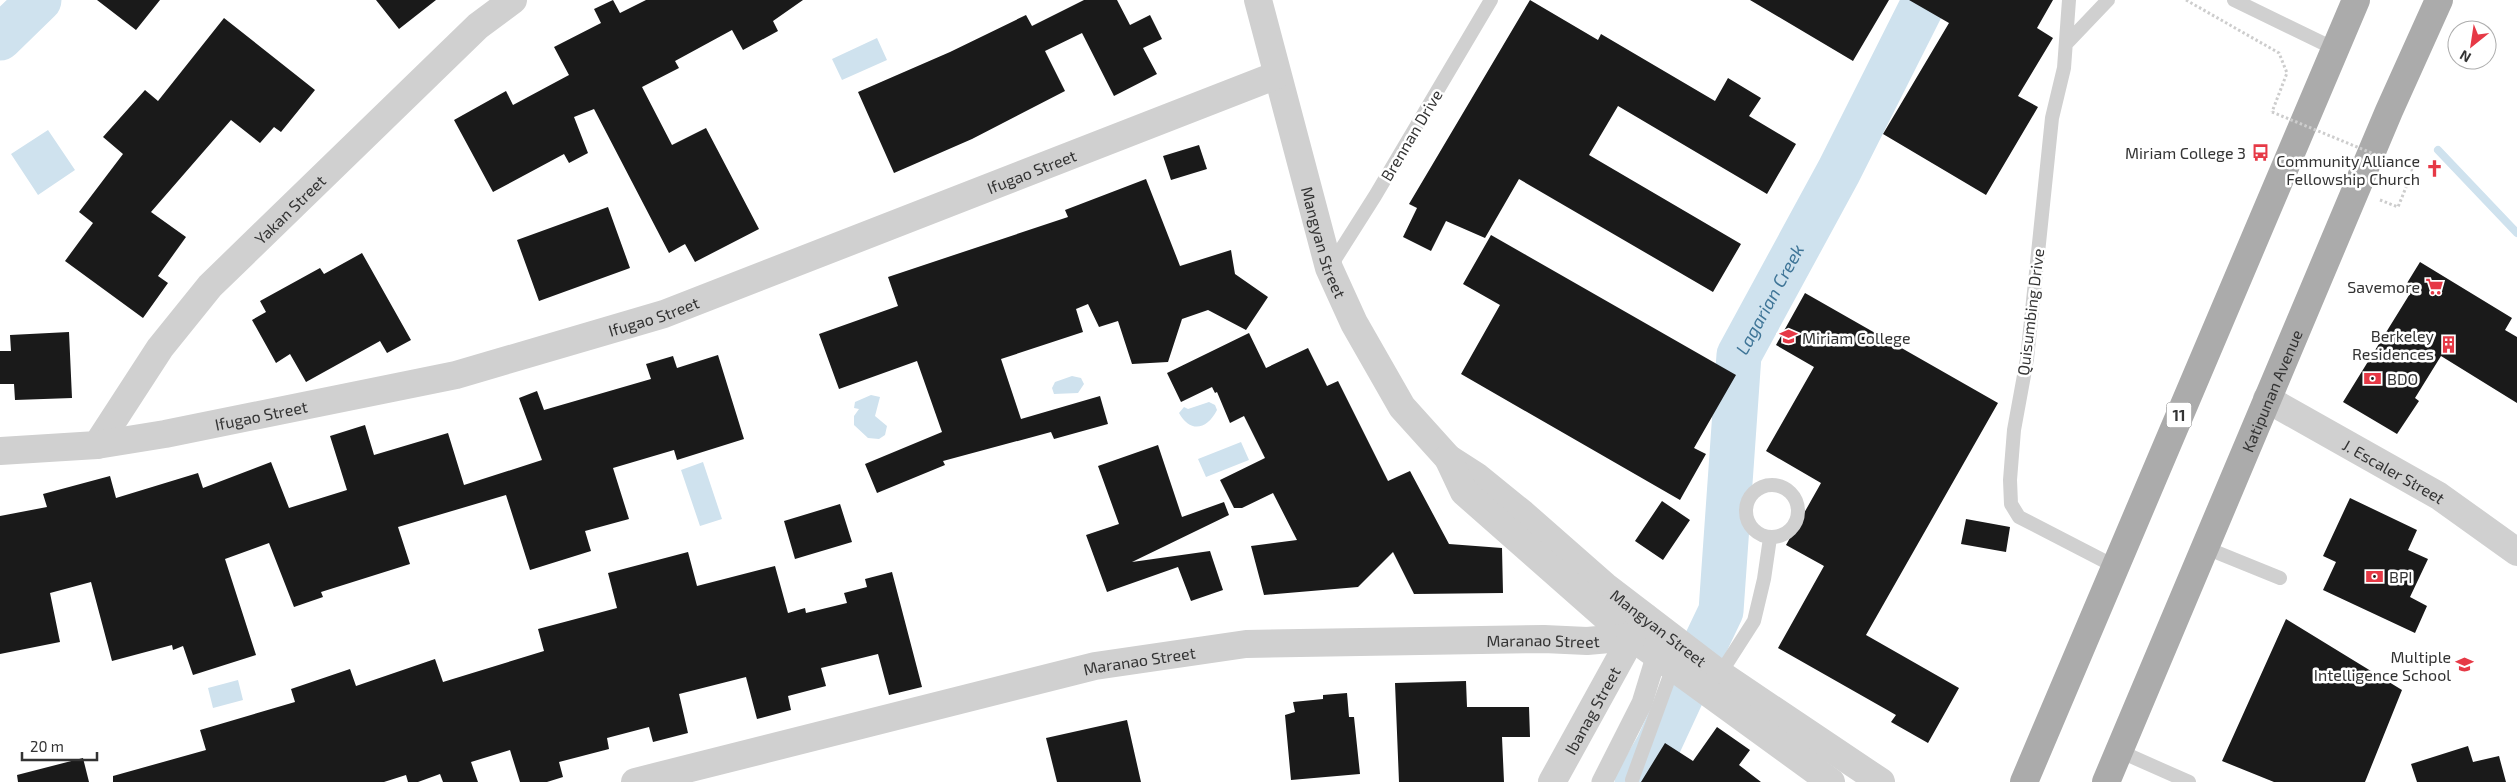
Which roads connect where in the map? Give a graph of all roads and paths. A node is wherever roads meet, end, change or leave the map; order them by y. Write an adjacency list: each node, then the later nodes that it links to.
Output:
1 (513, 0): 16 (street, Yakan Street)
2 (1258, 0): 12 (street, Mangyan Street)
3 (1491, 0): 14 (lane, Brennan Drive)
4 (2069, 0): 10 (lane, Quisumbing Drive)
5 (2108, 0): 10 (lane)
6 (2186, 0): 13 (path, bridge)
7 (2234, 0): 11 (lane)
8 (2356, 0): 11 (main road, 11)
9 (2439, 0): 15 (main road, Katipunan Avenue)
10 (2066, 44): 21 (lane, Quisumbing Drive)
11 (2335, 49): 21 (main road, 11)
12 (1277, 74): 14 (street, Mangyan Street); 16 (street, Ifugao Street)
13 (2398, 207)
14 (1329, 268): 23 (street, Mangyan Street)
15 (2267, 399): 19 (main road, Katipunan Avenue); 20 (street, J. Escaler Street)
16 (97, 445): 17 (street, Ifugao Street)
17 (0, 451)
18 (1770, 538): 25 (lane)
19 (2206, 548): 22 (lane); 26 (main road, Katipunan Avenue)
20 (2517, 552)
21 (2114, 566): 33 (main road, 11)
22 (2280, 578)
23 (1638, 627): 24 (street, Mangyan Street); 25 (street, Mangyan Street); 28 (street, Maranao Street); 29 (street, Ibanag Street)
24 (1665, 661): 27 (lane); 30 (street); 31 (street, Mangyan Street)
25 (1720, 674): 32 (street, Mangyan Street)
26 (2119, 751): 34 (main road, Katipunan Avenue); 35 (lane)
27 (1632, 780)
28 (635, 782)
29 (1552, 782)
30 (1602, 782)
31 (1831, 782)
32 (1881, 782)
33 (2024, 782)
34 (2106, 782)
35 (2189, 782)

